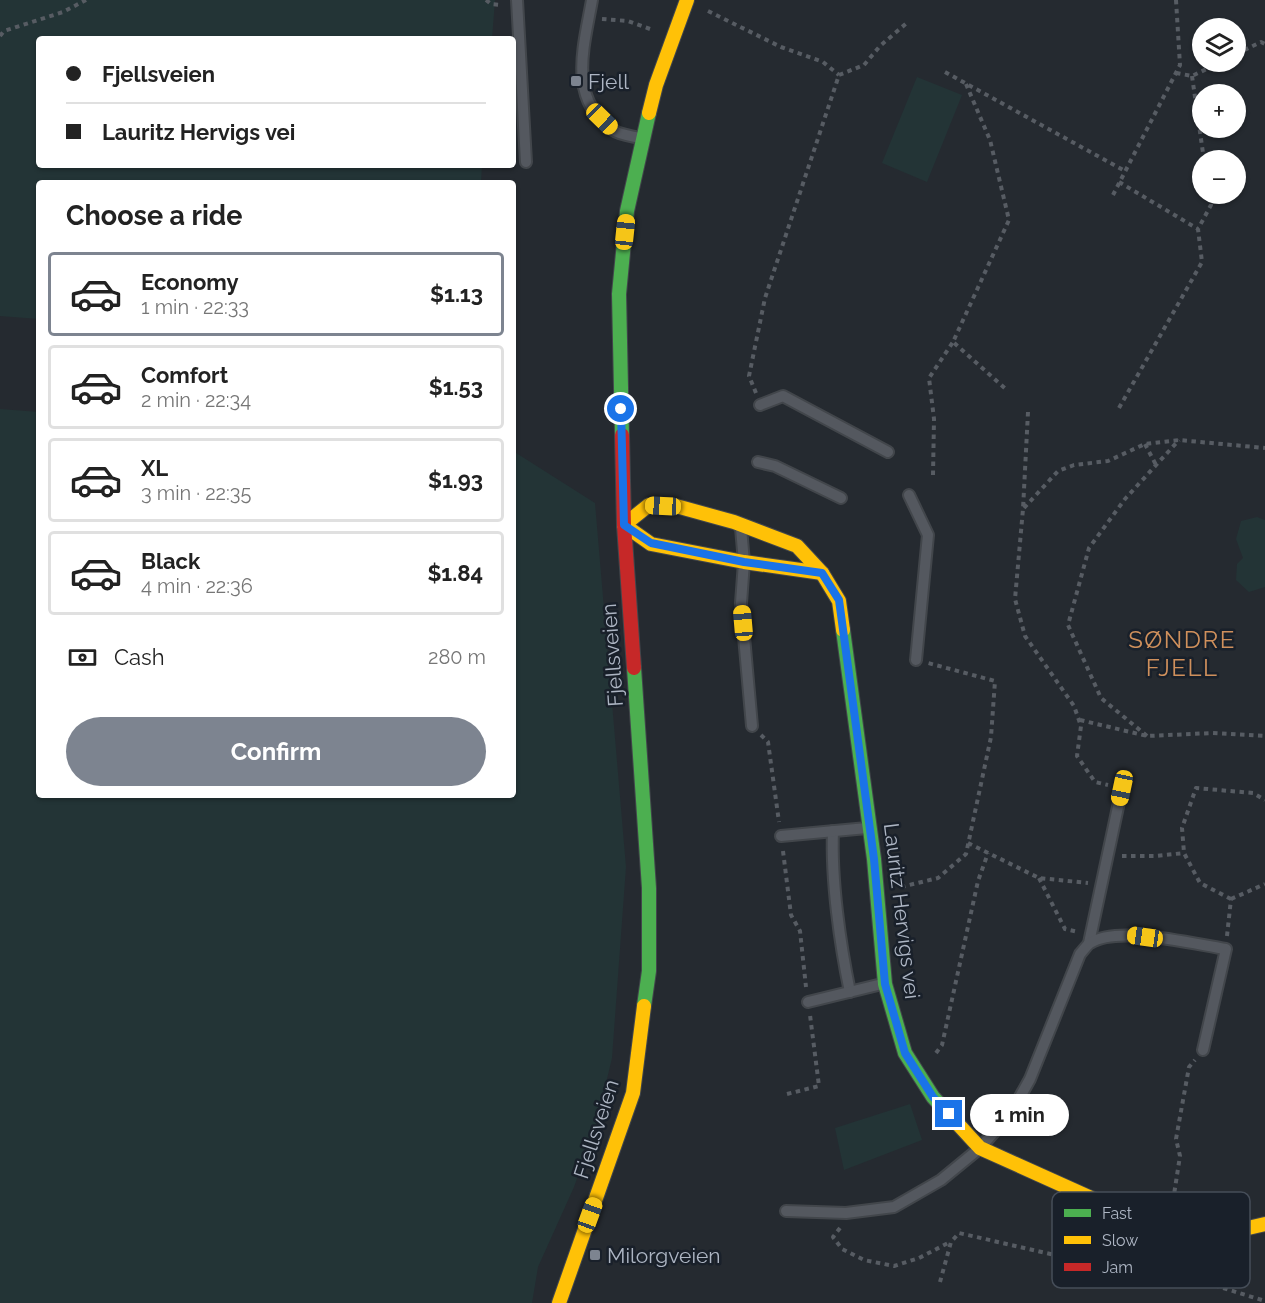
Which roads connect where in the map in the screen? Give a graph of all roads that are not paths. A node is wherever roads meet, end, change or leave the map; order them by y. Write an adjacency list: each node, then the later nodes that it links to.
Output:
1 (517, 0): 5 (lane)
2 (592, 0): 4 (lane)
3 (687, 0): 4 (street, Fjellsveien)
4 (642, 139): 11 (street, Fjellsveien)
5 (526, 162)
6 (760, 405): 7 (lane)
7 (888, 452)
8 (758, 462): 10 (lane)
9 (909, 495): 15 (lane)
10 (841, 498)
11 (624, 525): 12 (street, Lauritz Hervigs vei); 13 (street); 31 (street, Fjellsveien)
12 (740, 525): 13 (lane); 14 (street, Lauritz Hervigs vei)
13 (744, 562): 14 (street); 16 (lane)
14 (822, 573): 18 (street, Lauritz Hervigs vei)
15 (916, 660)
16 (752, 726)
17 (1122, 788): 21 (lane)
18 (870, 827): 19 (lane); 22 (street, Lauritz Hervigs vei)
19 (833, 831): 20 (lane); 23 (lane)
20 (781, 836)
21 (1090, 939): 25 (lane); 26 (lane)
22 (885, 984): 23 (lane); 26 (street, Lauritz Hervigs vei)
23 (850, 992): 24 (lane)
24 (808, 1002)
25 (1203, 1050)
26 (980, 1148): 27 (street, Lauritz Hervigs vei); 28 (lane)
27 (1078, 1192)
28 (786, 1211)
29 (1265, 1224): 30 (street, Lauritz Hervigs vei)
30 (1250, 1227)
31 (559, 1303)

